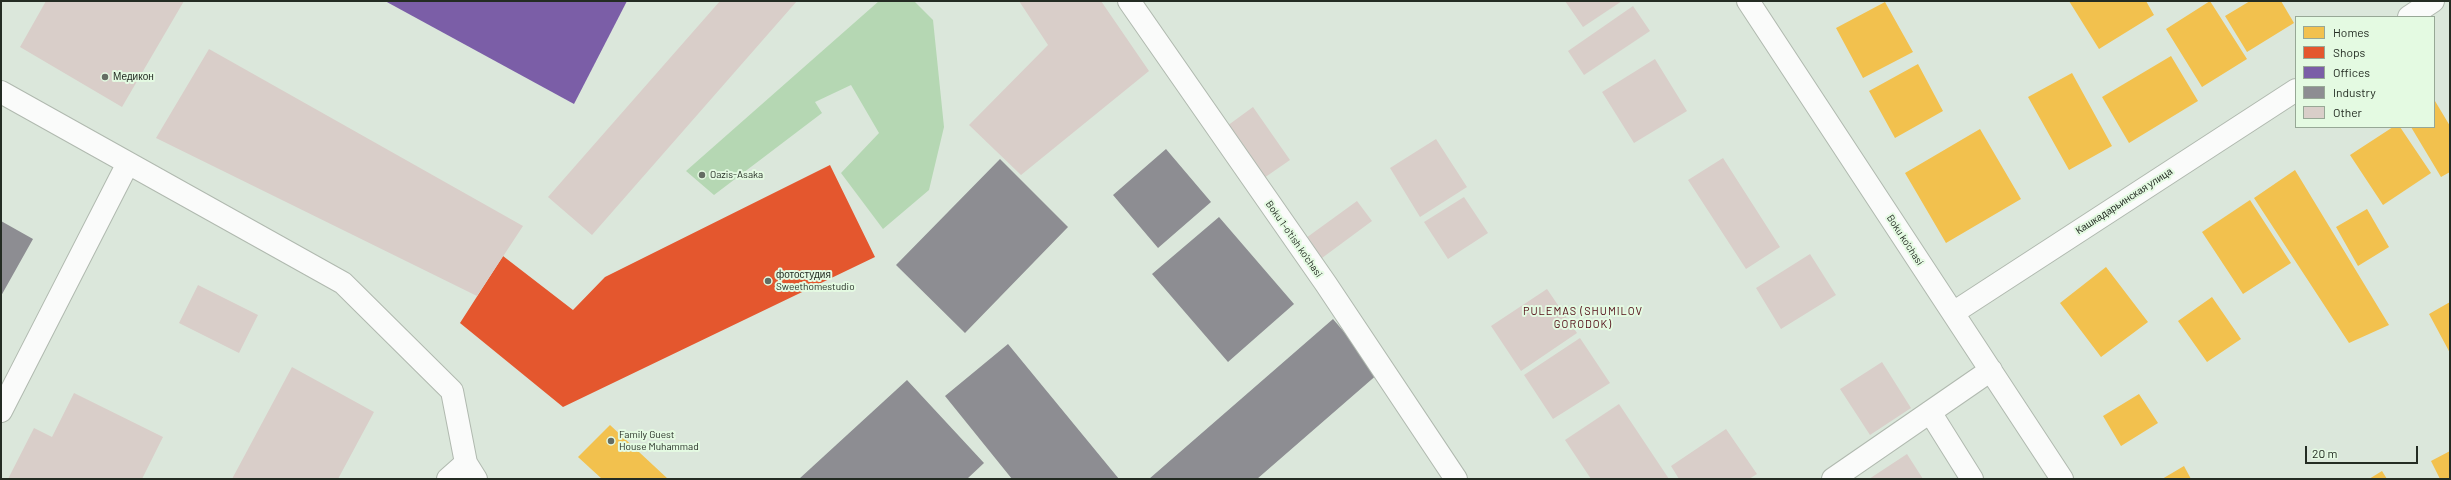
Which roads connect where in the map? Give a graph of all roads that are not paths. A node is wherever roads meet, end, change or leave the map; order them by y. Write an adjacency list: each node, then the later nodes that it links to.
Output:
1 (1129, 1): 14 (street, Boku 1-o'tish ko'chasi)
2 (1748, 1): 8 (street, Boku ko'chasi)
3 (2433, 1): 4 (street)
4 (2410, 16)
5 (2295, 91): 8 (street, Кашкадарьинская улица)
6 (1, 92): 7 (street)
7 (128, 163): 10 (street); 12 (street)
8 (1953, 313): 9 (street, Boku ko'chasi)
9 (1991, 370): 11 (street); 17 (street, Boku ko'chasi)
10 (1, 411)
11 (1930, 412): 15 (street); 16 (street)
12 (471, 471): 13 (street)
13 (448, 479)
14 (1456, 479)
15 (1833, 479)
16 (1972, 479)
17 (2062, 479)

